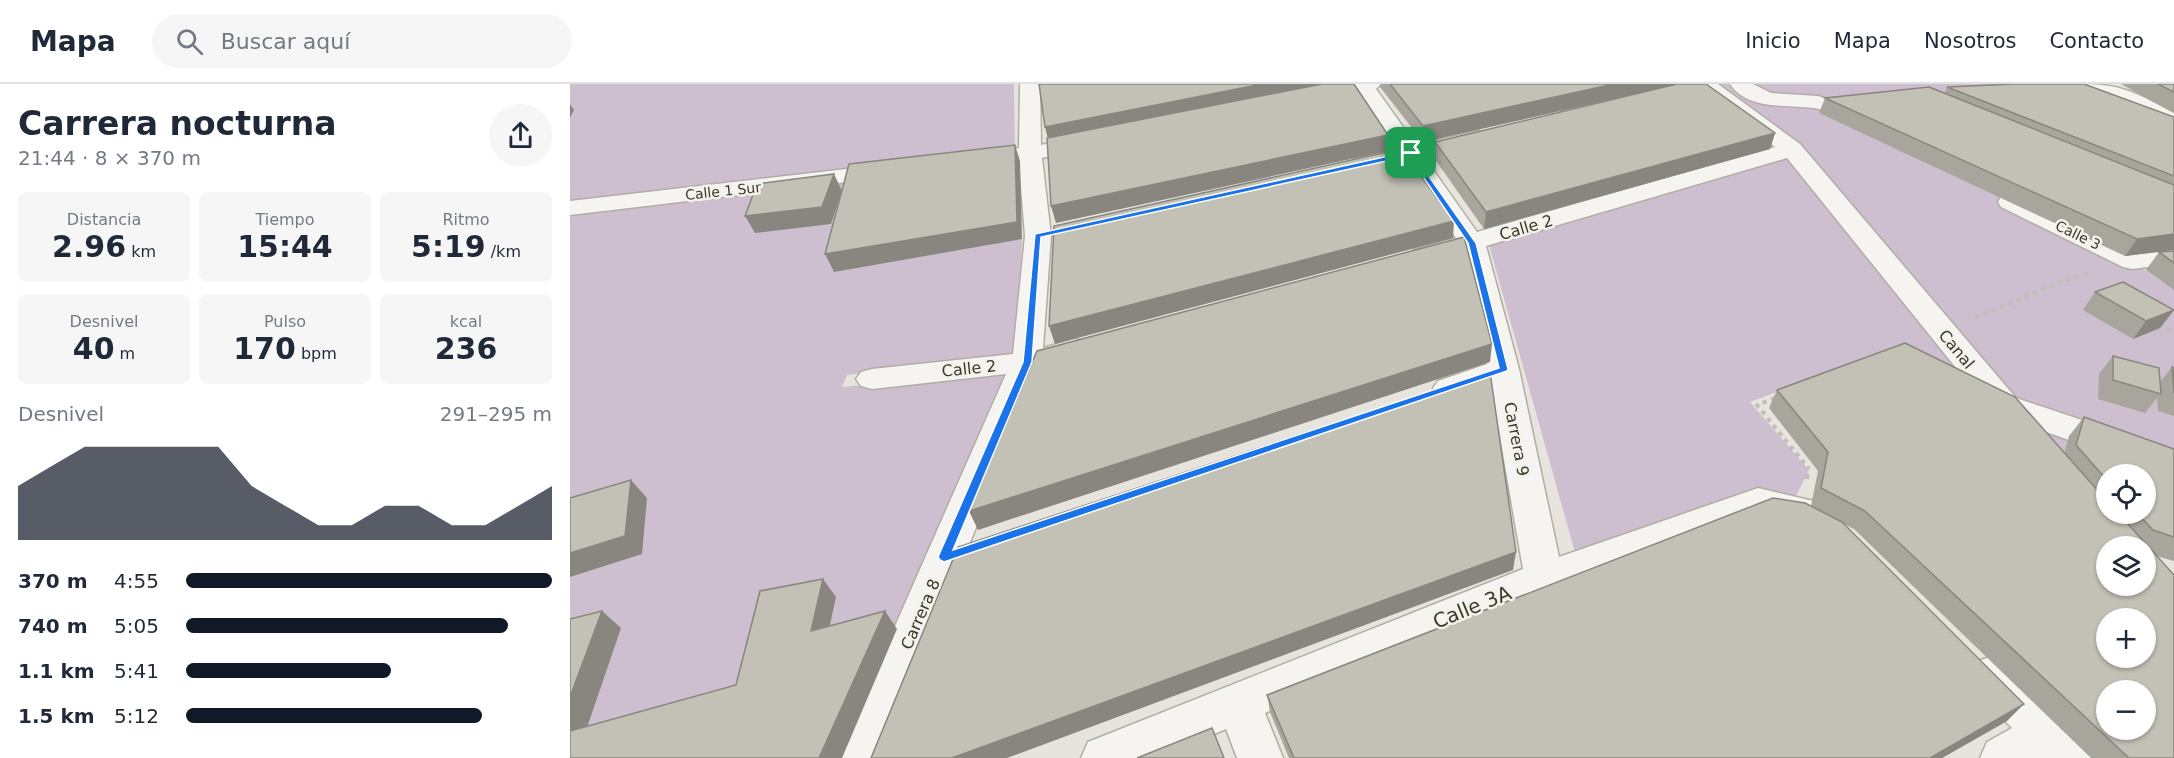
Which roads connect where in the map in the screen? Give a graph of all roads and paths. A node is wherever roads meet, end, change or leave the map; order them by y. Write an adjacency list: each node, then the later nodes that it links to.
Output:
1 (1366, 84): 6 (street); 15 (street, Carrera 9)
2 (1740, 84): 8 (street)
3 (1035, 85): 16 (street, Carrera 8)
4 (1700, 86): 14 (street, Canal)
5 (2086, 90): 9 (street); 12 (street)
6 (1294, 100)
7 (1890, 102): 8 (street)
8 (1837, 108): 10 (street)
9 (2174, 121)
10 (1859, 128)
11 (1502, 132): 15 (street)
12 (2174, 132)
13 (1110, 137): 16 (street)
14 (1792, 149): 22 (street, Calle 2); 27 (street, Canal)
15 (1411, 153): 19 (street); 22 (street, Carrera 9)
16 (1030, 154): 17 (street); 30 (street, Carrera 8)
17 (947, 164)
18 (911, 168): 21 (street, Calle 1 Sur)
19 (1341, 169)
20 (1985, 189): 25 (street, Calle 3)
21 (570, 208)
22 (1472, 243): 24 (street, Calle 2); 31 (street, Carrera 9)
23 (2174, 256): 25 (street)
24 (1403, 261)
25 (2132, 261): 27 (path)
26 (2156, 320): 28 (path)
27 (1943, 331): 35 (street, Canal)
28 (2174, 333)
29 (1095, 344): 30 (street, Calle 2)
30 (1027, 362): 32 (street, Calle 2); 41 (street, Carrera 8)
31 (1504, 369): 34 (street); 42 (street, Carrera 9)
32 (872, 379)
33 (1778, 398): 38 (path)
34 (1414, 399)
35 (2003, 405): 36 (street, Canal); 37 (street)
36 (2042, 449)
37 (2174, 464)
38 (1800, 509): 39 (street, Calle 3A); 42 (street, Calle 3A)
39 (1837, 527)
40 (989, 542): 41 (street)
41 (944, 557): 46 (street, Carrera 8)
42 (1544, 578): 44 (street, Calle 3A)
43 (1963, 649): 45 (street)
44 (1239, 703): 47 (street, Calle 3A); 48 (street)
45 (2060, 745): 49 (street)
46 (860, 758)
47 (1104, 758)
48 (1260, 758)
49 (2003, 758)

